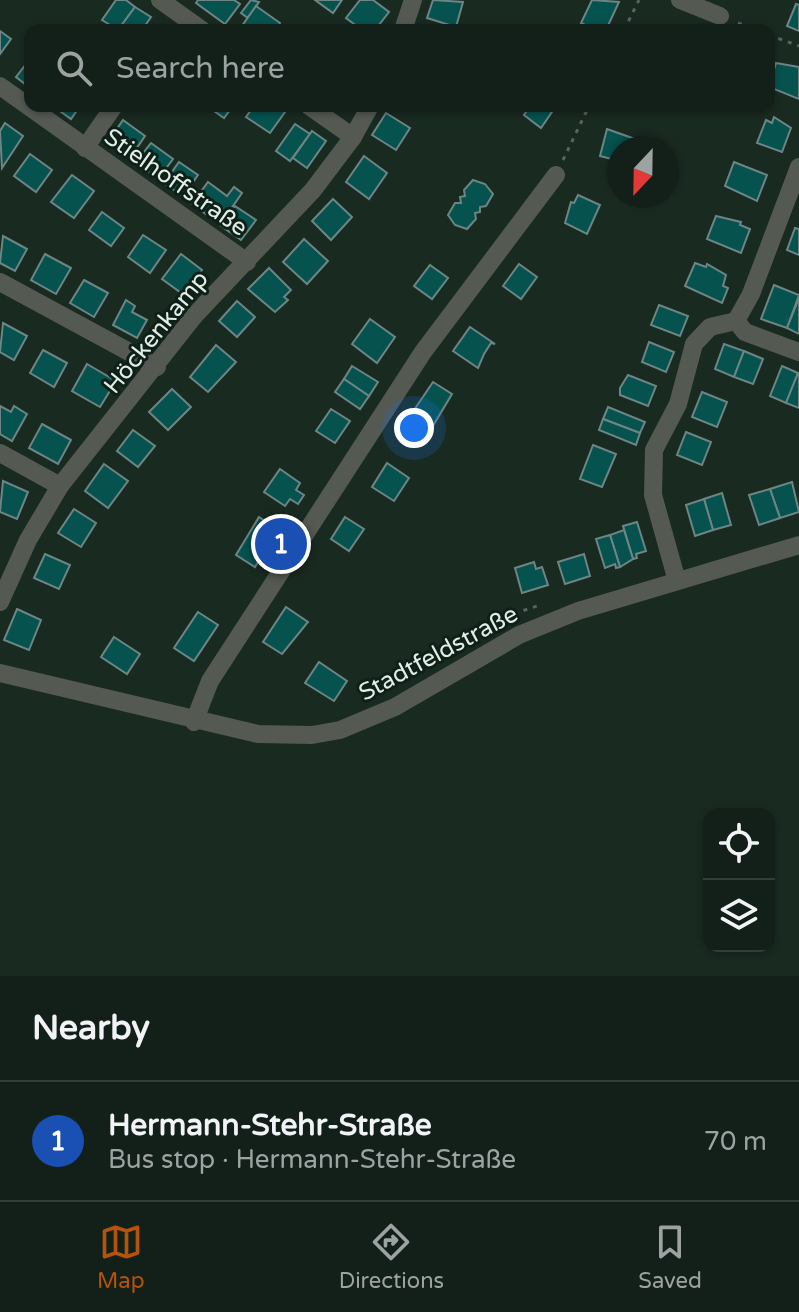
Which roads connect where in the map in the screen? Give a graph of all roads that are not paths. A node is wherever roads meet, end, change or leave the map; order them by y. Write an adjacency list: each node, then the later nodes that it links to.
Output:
1 (160, 0): 4 (street)
2 (413, 0): 8 (street)
3 (680, 0): 5 (street)
4 (179, 14): 6 (street); 7 (street)
5 (720, 16)
6 (172, 24)
7 (193, 24)
8 (405, 24)
9 (0, 86): 10 (street, Stielhoffstraße)
10 (24, 104)
11 (36, 112): 16 (street, Stielhoffstraße)
12 (110, 112): 16 (street)
13 (318, 112): 15 (street)
14 (367, 112): 15 (street, Höckenkamp)
15 (353, 137): 19 (street, Höckenkamp)
16 (85, 148): 19 (street, Stielhoffstraße)
17 (799, 167): 21 (street)
18 (556, 175): 30 (street)
19 (247, 262): 23 (street, Höckenkamp)
20 (0, 282): 23 (street)
21 (736, 321): 22 (street); 27 (street)
22 (799, 352)
23 (157, 367): 25 (street, Höckenkamp)
24 (0, 453): 25 (street)
25 (60, 486): 28 (street, Höckenkamp)
26 (799, 545): 27 (street, Stadtfeldstraße)
27 (677, 581): 30 (street, Stadtfeldstraße)
28 (0, 602)
29 (0, 673): 30 (street, Stadtfeldstraße)
30 (194, 722)

